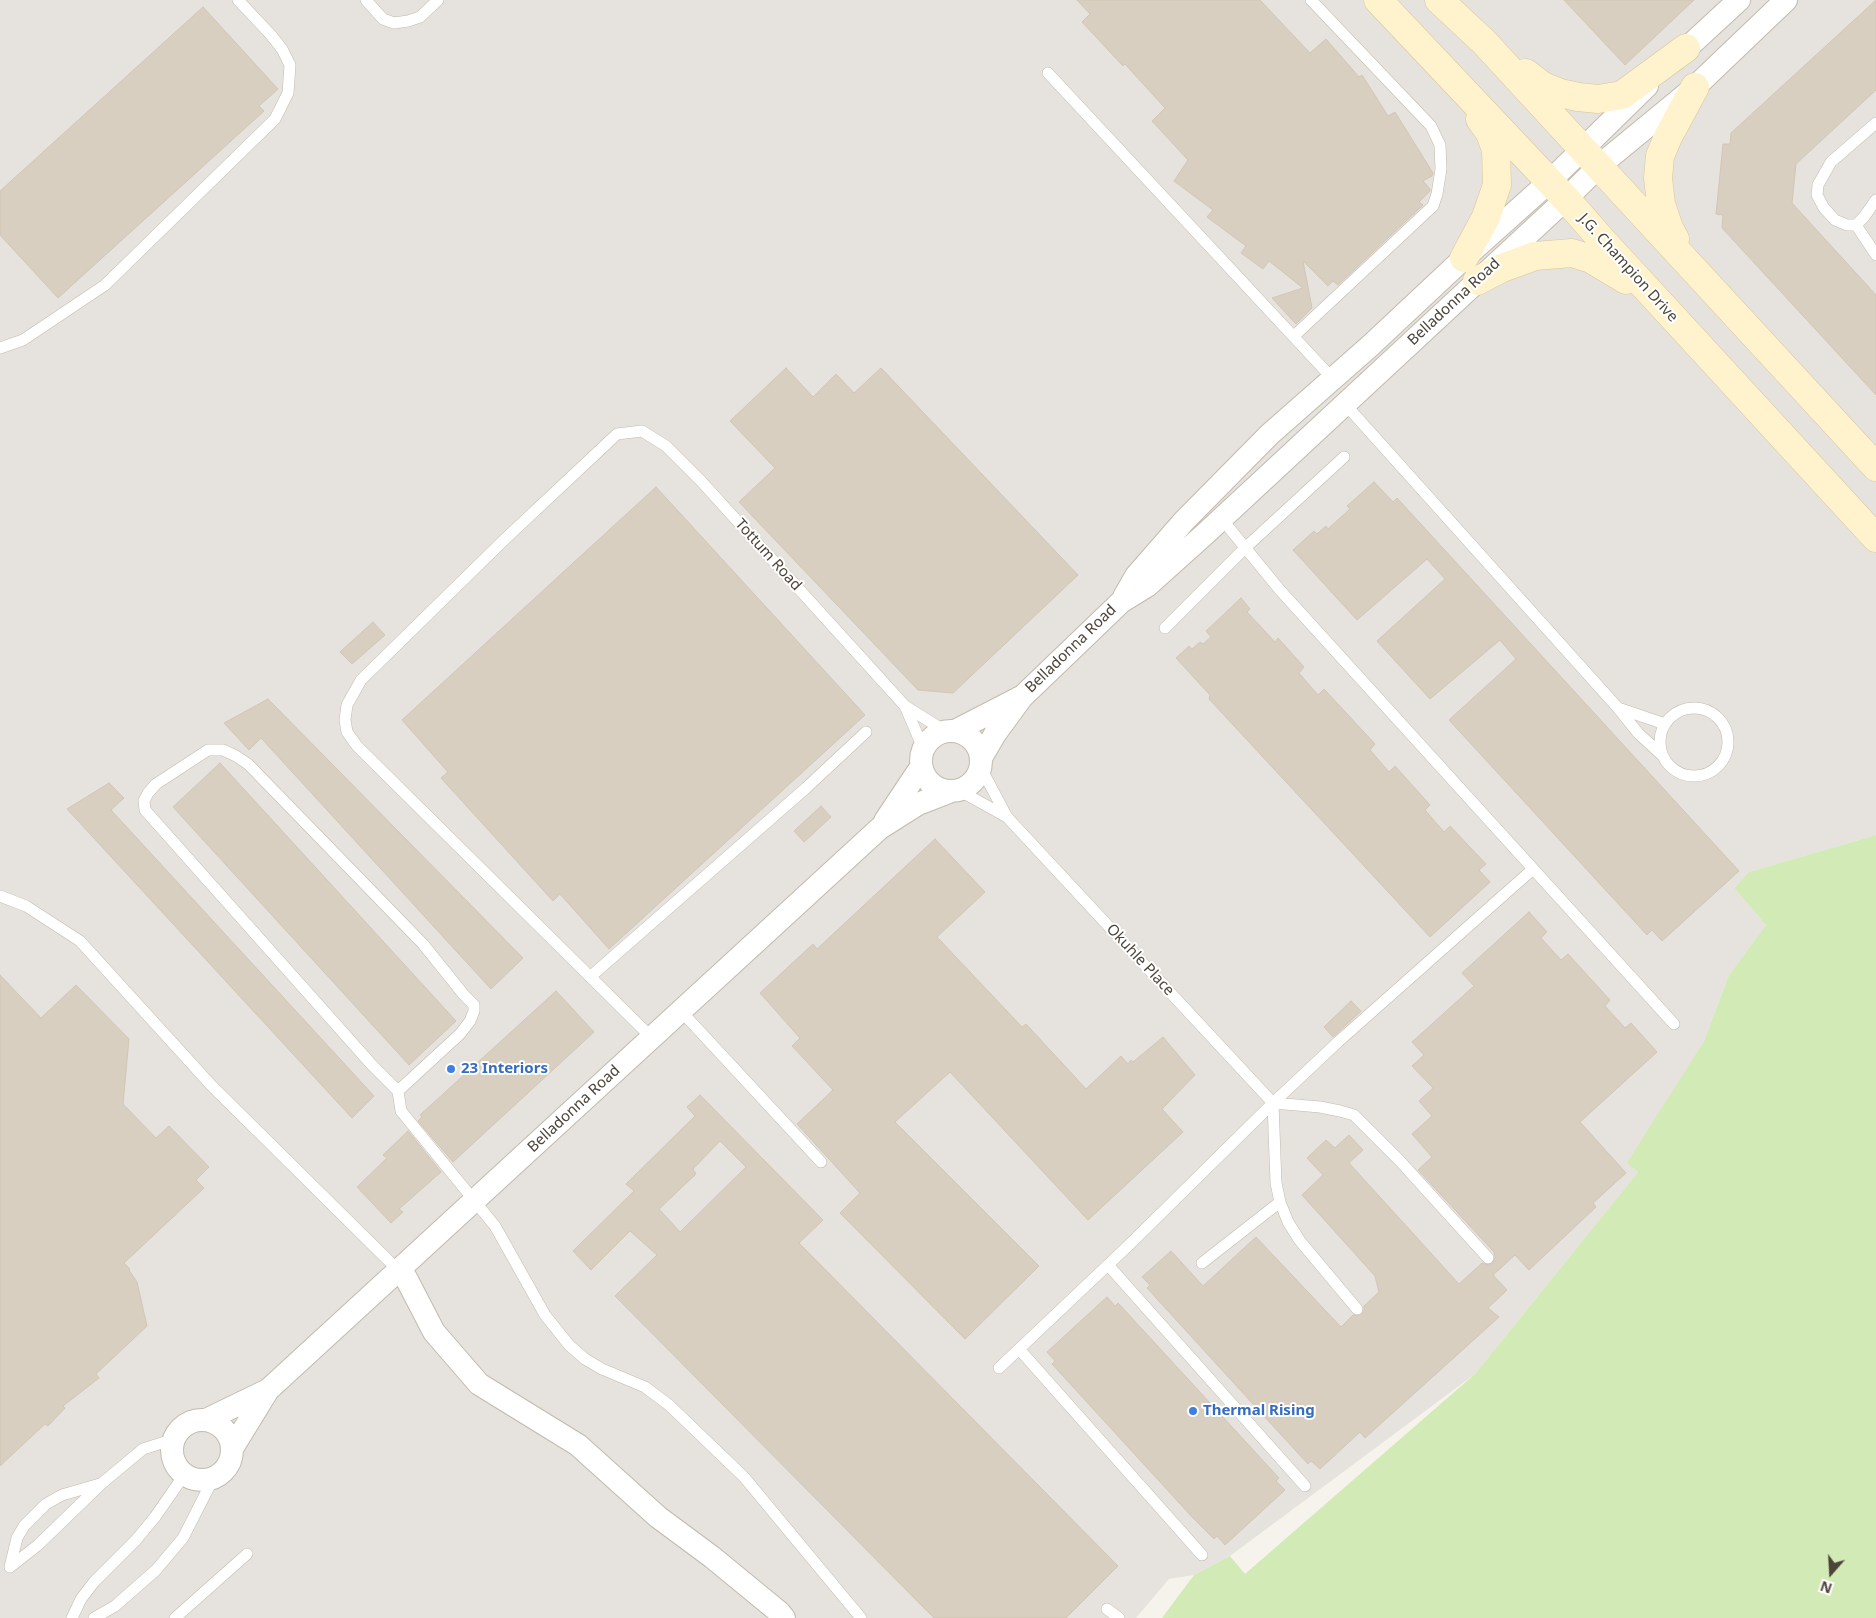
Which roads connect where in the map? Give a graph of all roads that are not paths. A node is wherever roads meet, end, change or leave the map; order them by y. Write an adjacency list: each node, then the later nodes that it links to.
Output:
1 (238, 0): 24 (lane)
2 (366, 0): 3 (lane)
3 (438, 0)
4 (1311, 0): 23 (lane)
5 (1378, 0): 11 (street, J.G. Champion Drive)
6 (1438, 0): 9 (street)
7 (1739, 0): 10 (street, Belladonna Road)
8 (1786, 0): 13 (street, Belladonna Road)
9 (1484, 42): 10 (street); 15 (street)
10 (1686, 48): 15 (street, Belladonna Road)
11 (1448, 72): 16 (street, J.G. Champion Drive); 21 (street)
12 (1048, 73): 23 (lane)
13 (1695, 87): 15 (street, Belladonna Road); 20 (street)
14 (1876, 123): 18 (lane)
15 (1592, 157): 16 (street, Belladonna Road); 20 (street)
16 (1558, 191): 21 (street, Belladonna Road); 22 (street, J.G. Champion Drive)
17 (1876, 200): 18 (lane)
18 (1856, 225): 19 (lane)
19 (1876, 255)
20 (1694, 268): 28 (street)
21 (1470, 269): 22 (street); 25 (street, Belladonna Road); 26 (street, Belladonna Road)
22 (1657, 300): 30 (street, J.G. Champion Drive)
23 (1294, 336): 25 (lane)
24 (0, 348)
25 (1333, 379): 32 (street, Belladonna Road)
26 (1344, 404): 29 (street, Belladonna Road); 36 (lane)
27 (1344, 457): 31 (lane)
28 (1876, 467)
29 (1221, 518): 31 (lane); 32 (street, Belladonna Road)
30 (1876, 538)
31 (1245, 548): 33 (lane); 46 (lane)
32 (1121, 602): 34 (street, Belladonna Road)
33 (1165, 628)
34 (1022, 697): 38 (street, Belladonna Road); 42 (street, Belladonna Road)
35 (905, 706): 38 (lane, Tottum Road); 41 (lane, Tottum Road); 48 (lane, Tottum Road)
36 (1618, 708): 37 (lane); 40 (lane)
37 (1664, 724): 40 (lane); 40 (lane)
38 (950, 731): 41 (street, Belladonna Road); 42 (street)
39 (866, 732): 48 (lane)
40 (1663, 756)
41 (922, 758): 43 (street); 45 (street, Belladonna Road)
42 (981, 763): 43 (street, Belladonna Road); 44 (lane, Okuhle Place)
43 (954, 791): 44 (lane, Okuhle Place); 45 (street, Belladonna Road)
44 (1007, 817): 53 (lane, Okuhle Place)
45 (880, 828): 49 (street, Belladonna Road)
46 (1533, 869): 50 (lane); 53 (lane)
47 (0, 896): 60 (lane)
48 (590, 977): 51 (lane)
49 (682, 1011): 51 (street, Belladonna Road); 54 (lane)
50 (1674, 1024)
51 (652, 1038): 55 (street, Belladonna Road)
52 (398, 1091): 52 (lane); 55 (lane)
53 (1273, 1103): 56 (lane); 57 (lane); 59 (lane)
54 (821, 1162)
55 (476, 1200): 60 (street, Belladonna Road); 79 (lane)
56 (1280, 1202): 58 (lane); 61 (lane)
57 (1488, 1258)
58 (1202, 1263)
59 (1108, 1265): 62 (lane); 71 (lane)
60 (398, 1270): 64 (street, Belladonna Road); 78 (street)
61 (1357, 1309)
62 (1019, 1349): 63 (lane); 73 (lane)
63 (999, 1368)
64 (268, 1390): 65 (street, Belladonna Road); 67 (street, Belladonna Road)
65 (206, 1420): 66 (street, Belladonna Road); 67 (street)
66 (174, 1439): 68 (street); 70 (lane)
67 (233, 1447): 69 (street, Belladonna Road)
68 (184, 1475): 69 (street); 75 (lane)
69 (213, 1479): 76 (lane)
70 (101, 1484): 70 (lane)
71 (1305, 1486)
72 (247, 1554): 77 (lane)
73 (1202, 1556)
74 (1107, 1609): 80 (lane)
75 (72, 1618)
76 (95, 1618)
77 (175, 1618)
78 (784, 1618)
79 (861, 1618)
80 (1119, 1618)

